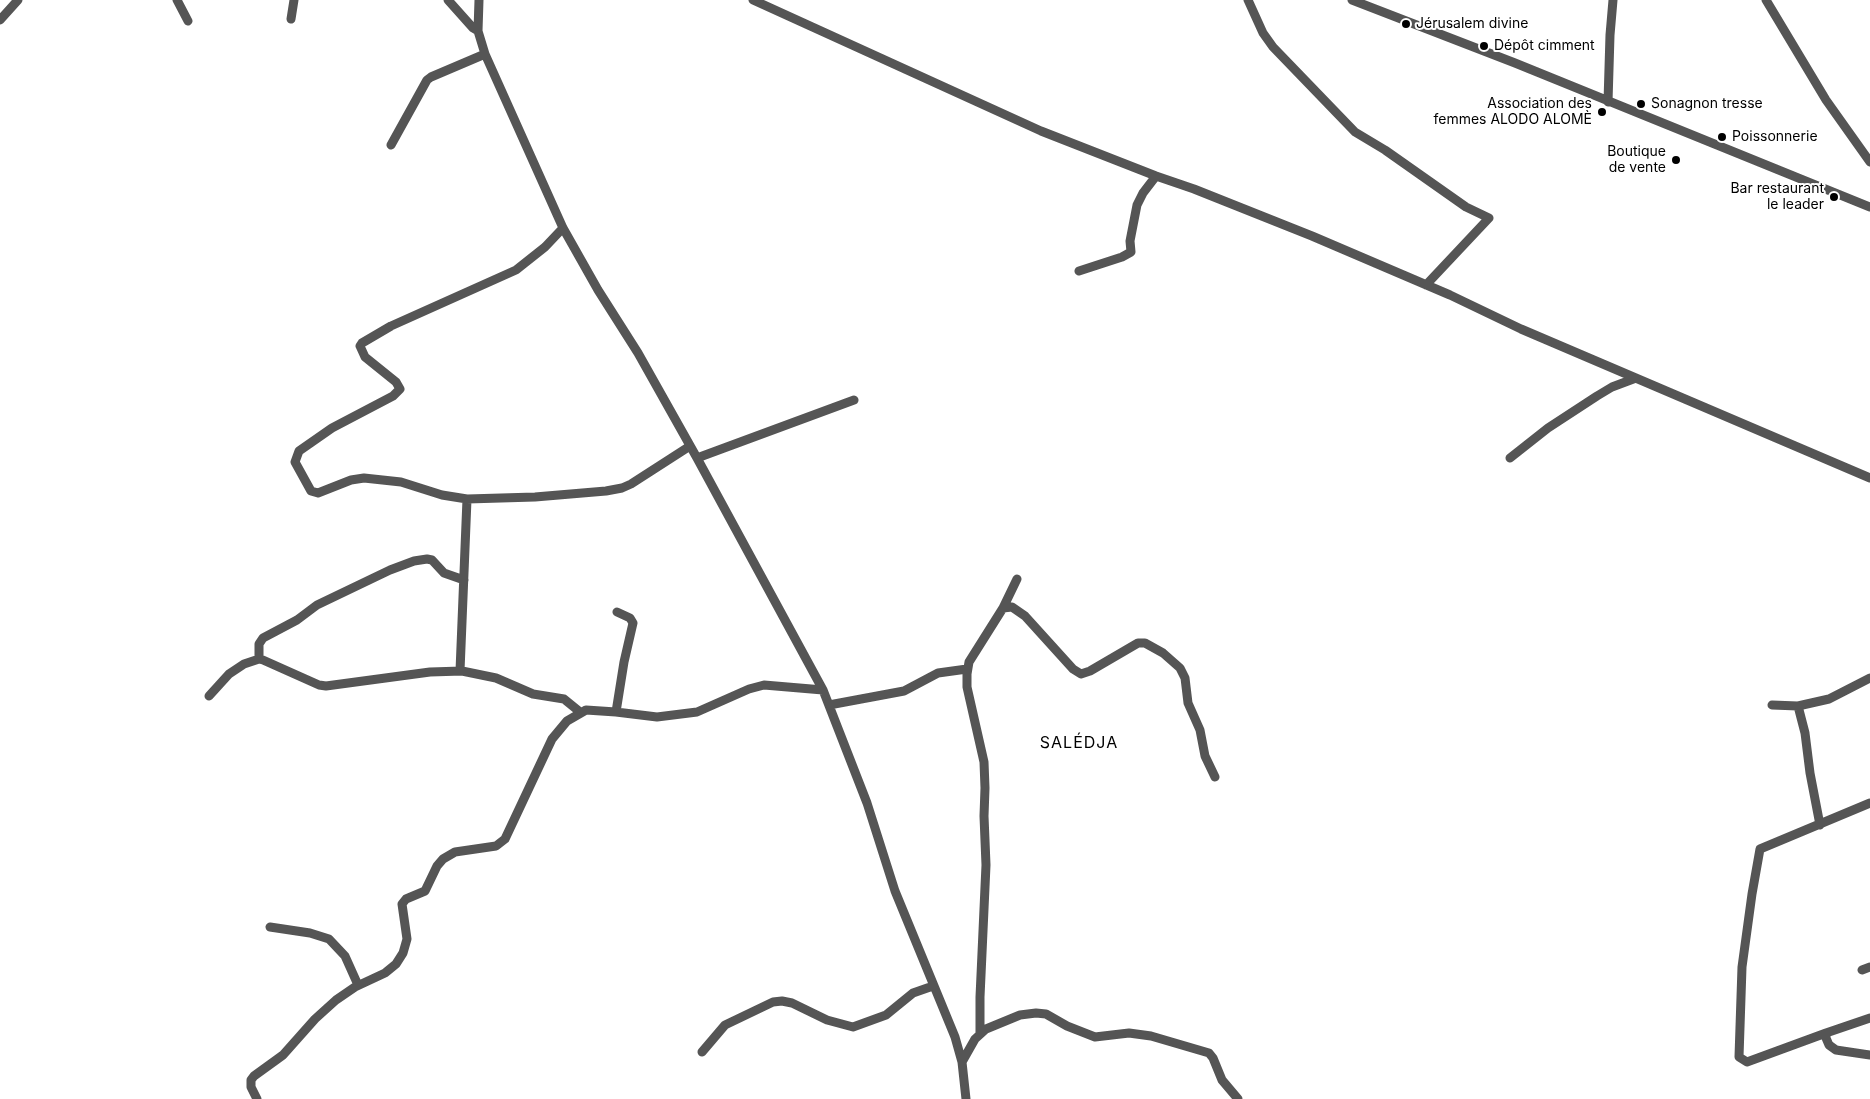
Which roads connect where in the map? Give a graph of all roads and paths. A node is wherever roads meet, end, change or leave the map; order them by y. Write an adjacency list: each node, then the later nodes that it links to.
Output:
1 (18, 0): 12 (street)
2 (177, 0): 13 (street)
3 (294, 0): 11 (street)
4 (448, 0): 14 (street)
5 (479, 0): 14 (street)
6 (753, 0): 19 (street)
7 (1248, 0): 23 (street)
8 (1352, 0): 16 (street)
9 (1613, 0): 16 (street)
10 (1766, 0): 18 (street)
11 (291, 19)
12 (0, 20)
13 (188, 21)
14 (478, 31): 15 (street)
15 (485, 54): 17 (street); 21 (street)
16 (1608, 102): 20 (street)
17 (391, 145)
18 (1870, 162)
19 (1156, 176): 22 (street); 23 (street)
20 (1870, 207)
21 (563, 228): 26 (street); 30 (street)
22 (1079, 271)
23 (1426, 285): 24 (street)
24 (1636, 378): 28 (street); 29 (street)
25 (854, 400): 27 (street)
26 (690, 446): 27 (street); 30 (street)
27 (698, 458): 39 (street)
28 (1510, 458)
29 (1870, 478)
30 (466, 499): 32 (street)
31 (1017, 579): 33 (street)
32 (464, 580): 35 (street); 37 (street)
33 (1003, 608): 36 (street); 46 (street)
34 (617, 612): 45 (street)
35 (259, 660): 37 (street); 40 (street)
36 (967, 669): 41 (street); 53 (street)
37 (460, 671): 44 (street)
38 (1870, 678): 43 (street)
39 (823, 690): 41 (street); 45 (street)
40 (209, 696)
41 (829, 705): 51 (street)
42 (1772, 705): 43 (street)
43 (1798, 706): 48 (street)
44 (580, 712): 45 (street); 50 (street)
45 (616, 712)
46 (1215, 777)
47 (1870, 803): 48 (street)
48 (1820, 825): 54 (street)
49 (270, 927): 50 (street)
50 (358, 985): 58 (street)
51 (933, 986): 55 (street); 57 (street)
52 (1870, 1018): 54 (street)
53 (980, 1033): 57 (street); 60 (street)
54 (1826, 1033): 56 (street)
55 (702, 1052)
56 (1870, 1055)
57 (962, 1062): 59 (street)
58 (257, 1099)
59 (966, 1099)
60 (1238, 1099)

